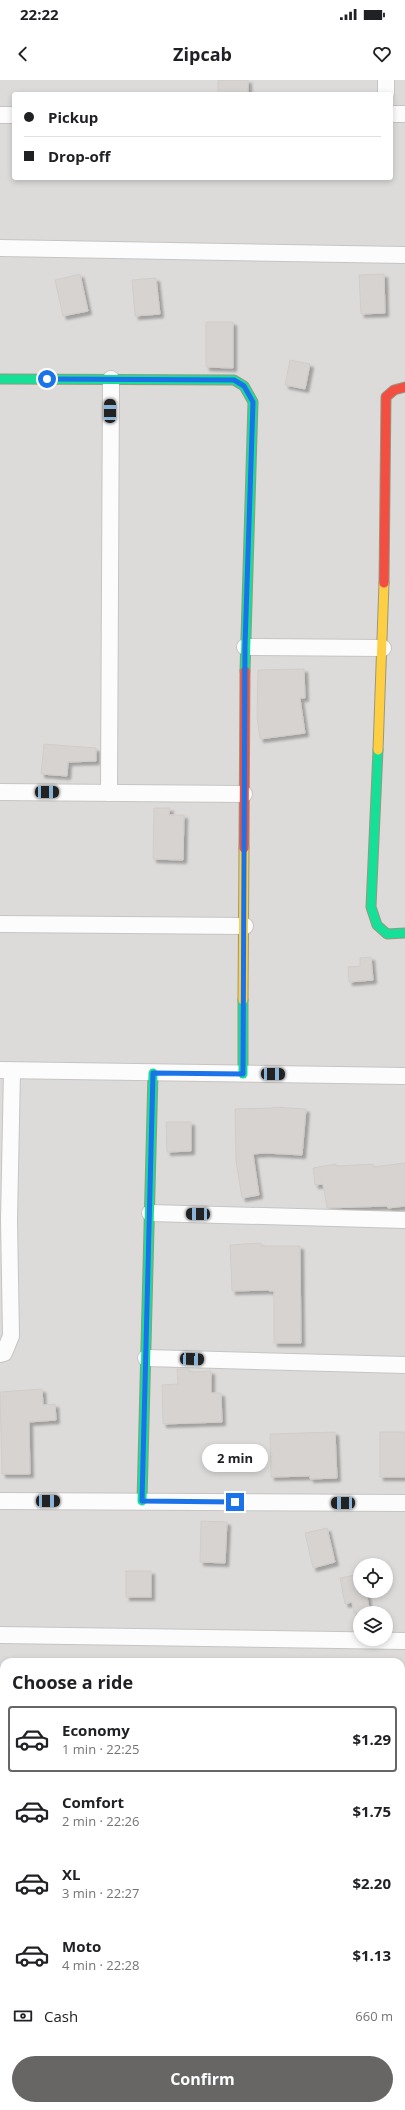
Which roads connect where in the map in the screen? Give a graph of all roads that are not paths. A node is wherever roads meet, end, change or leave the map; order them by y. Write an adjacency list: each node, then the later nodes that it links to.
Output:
1 (386, 80): 2 (street)
2 (386, 92)
3 (393, 114): 4 (street)
4 (405, 114)
5 (0, 115): 6 (street)
6 (12, 115)
7 (0, 248): 8 (street)
8 (405, 255)
9 (0, 379): 10 (street)
10 (111, 379): 12 (street); 15 (street)
11 (405, 387): 13 (street)
12 (245, 646): 13 (street); 16 (street)
13 (383, 648): 19 (street)
14 (0, 792): 15 (street)
15 (109, 793): 16 (street)
16 (244, 794): 18 (street)
17 (0, 924): 18 (street)
18 (245, 926): 22 (street)
19 (405, 933)
20 (6, 1070): 21 (street); 25 (street)
21 (153, 1073): 22 (street); 24 (street)
22 (243, 1074): 23 (street)
23 (405, 1076)
24 (150, 1213): 26 (street); 28 (street)
25 (5, 1220): 27 (street)
26 (405, 1220)
27 (0, 1354)
28 (146, 1358): 29 (street); 31 (street)
29 (405, 1365)
30 (0, 1500): 31 (street)
31 (142, 1501): 32 (street)
32 (405, 1503)
33 (0, 1635): 34 (street)
34 (405, 1641)

